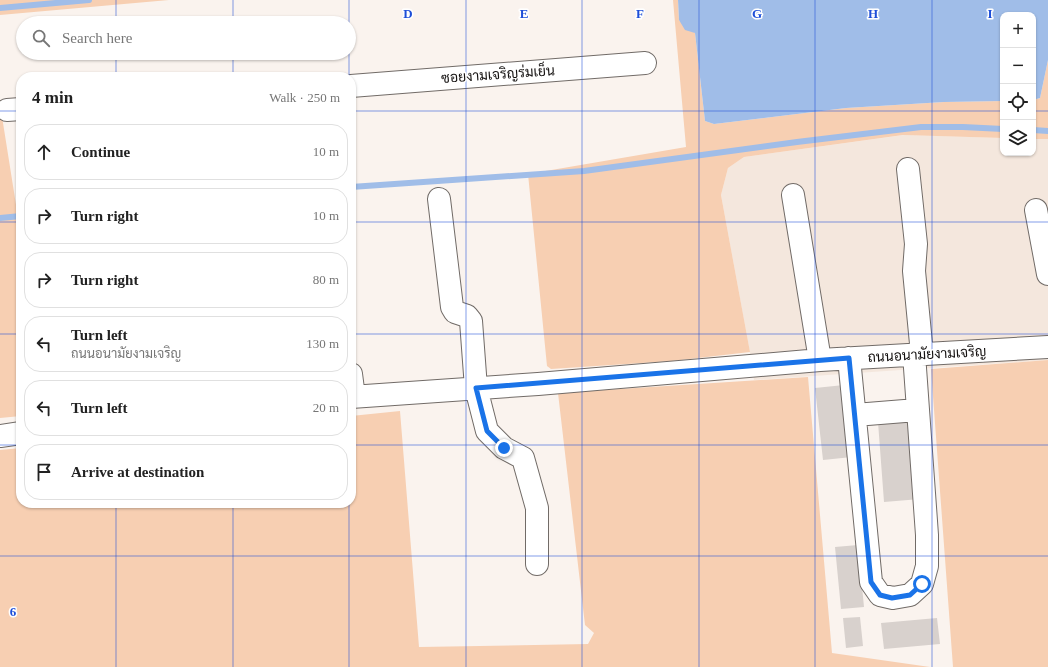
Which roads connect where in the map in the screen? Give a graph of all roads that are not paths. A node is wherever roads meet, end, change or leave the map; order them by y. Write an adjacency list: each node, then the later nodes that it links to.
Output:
1 (645, 63): 2 (street, ซอยงามเจริญร่มเย็น)
2 (356, 86)
3 (908, 169): 9 (street)
4 (793, 195): 11 (street)
5 (439, 199): 12 (street)
6 (1036, 210): 7 (street)
7 (1048, 274)
8 (1048, 347): 9 (street, ถนนอนามัยงามเจริญ)
9 (918, 354): 10 (street, ถนนอนามัยงามเจริญ); 14 (street)
10 (849, 358): 11 (street, ถนนอนามัยงามเจริญ); 15 (street)
11 (820, 360): 12 (street, ถนนอนามัยงามเจริญ)
12 (476, 388): 13 (street, ถนนอนามัยงามเจริญ); 18 (street)
13 (356, 397)
14 (917, 410): 15 (street); 15 (street)
15 (855, 415)
16 (16, 434): 17 (street)
17 (0, 436)
18 (537, 564)

